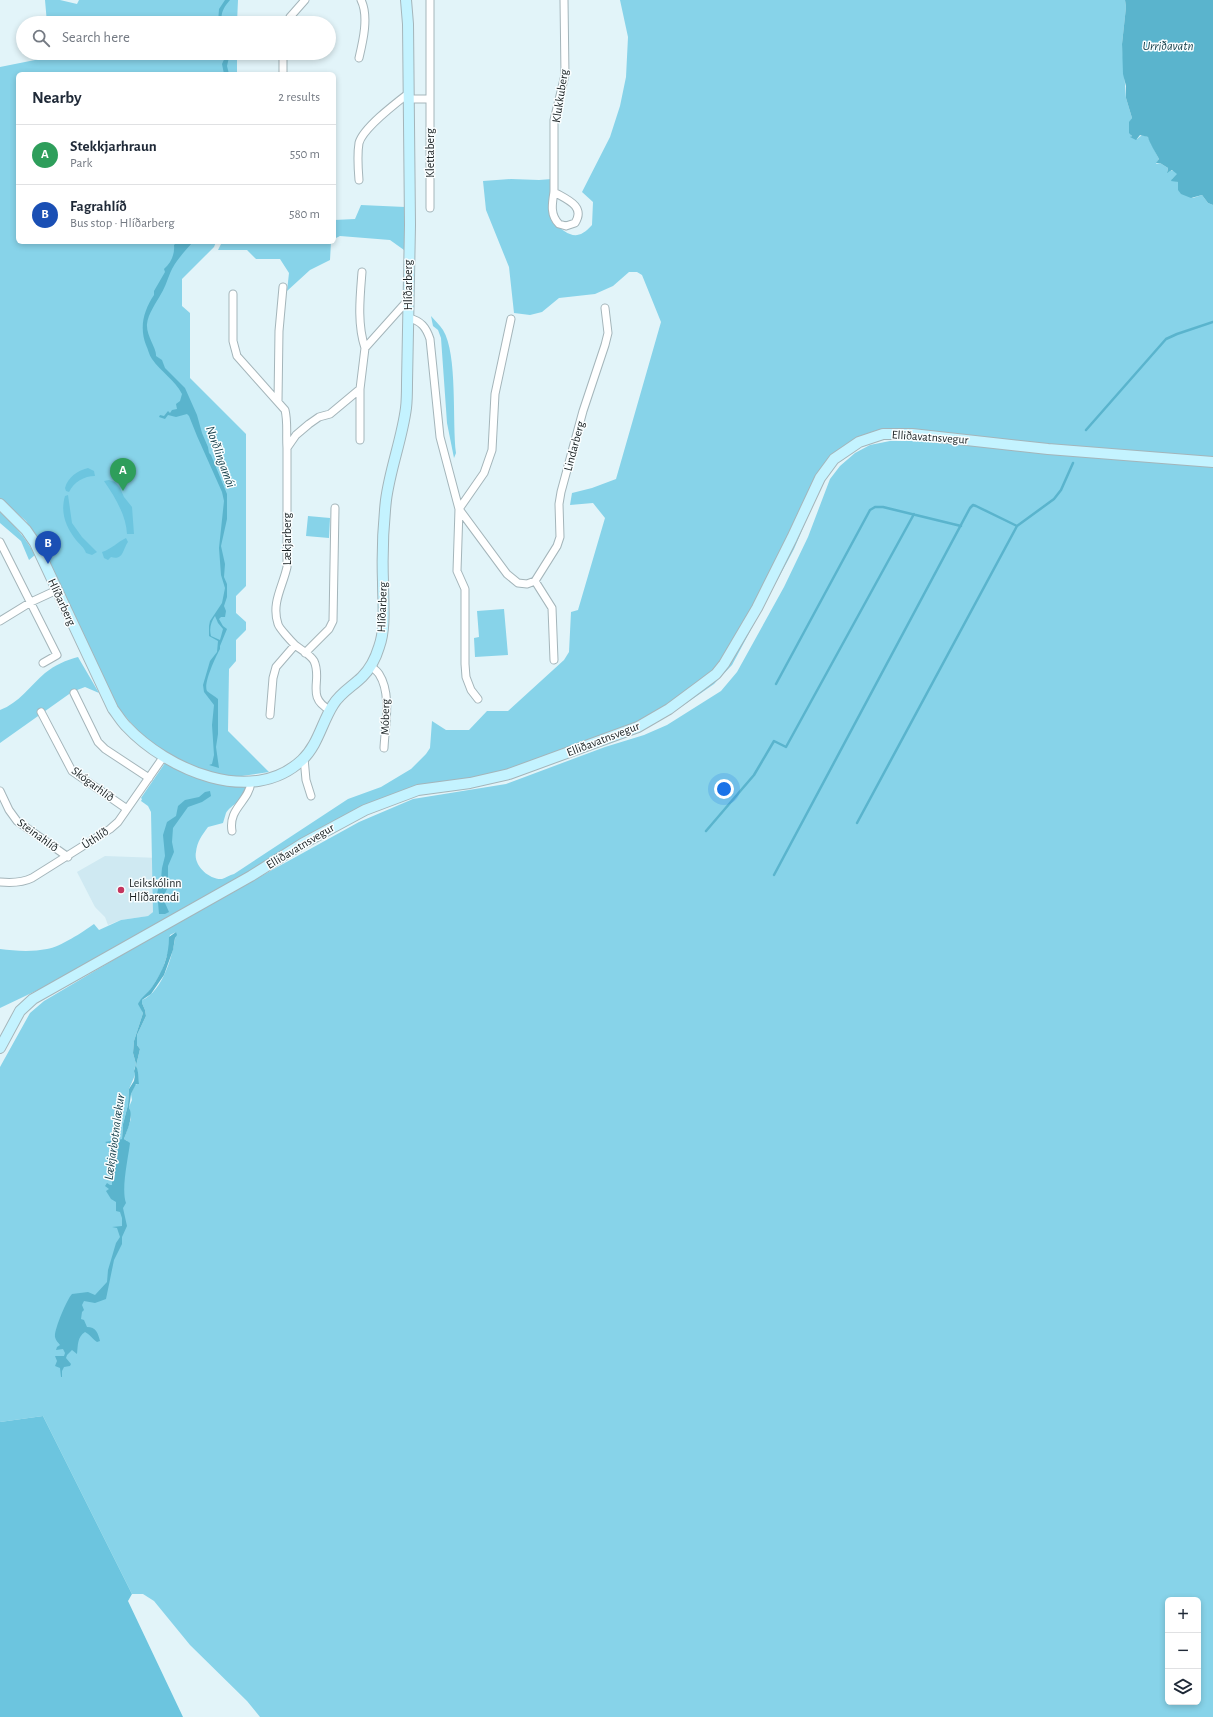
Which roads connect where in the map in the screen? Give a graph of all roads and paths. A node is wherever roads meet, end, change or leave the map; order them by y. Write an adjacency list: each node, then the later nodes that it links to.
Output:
1 (305, 0): 6 (street)
2 (361, 0): 7 (street)
3 (406, 0): 10 (main road, Hlíðarberg)
4 (430, 0): 11 (street, Klettaberg)
5 (564, 0): 13 (street, Klukkuberg)
6 (290, 16)
7 (359, 58)
8 (283, 60): 9 (street)
9 (283, 72)
10 (409, 96): 11 (street); 12 (street); 18 (main road, Hlíðarberg)
11 (430, 99): 14 (street, Klettaberg)
12 (358, 180)
13 (554, 192): 13 (street, Klukkuberg)
14 (430, 208)
15 (362, 272): 22 (street)
16 (283, 287): 24 (street, Lækjarberg)
17 (232, 294): 24 (street, Lækjarberg)
18 (408, 300): 20 (main road, Hlíðarberg); 22 (street)
19 (605, 308): 32 (street, Lindarberg)
20 (409, 318): 30 (street); 40 (main road, Hlíðarberg)
21 (511, 319): 30 (street)
22 (365, 348): 23 (street)
23 (360, 388): 25 (street); 26 (street)
24 (278, 402): 26 (street, Lækjarberg)
25 (360, 440)
26 (287, 448): 36 (street, Lækjarberg)
27 (1213, 462): 57 (main road, Elliðavatnsvegur)
28 (0, 504): 33 (main road, Hlíðarberg)
29 (335, 508): 37 (street)
30 (459, 509): 32 (street); 42 (street)
31 (0, 542): 34 (street)
32 (535, 581): 38 (street)
33 (57, 590): 34 (street); 47 (main road, Hlíðarberg)
34 (31, 602): 35 (street); 39 (street)
35 (0, 621)
36 (295, 645): 37 (street, Lækjarberg); 45 (street)
37 (305, 653): 43 (street, Lækjarberg)
38 (554, 660)
39 (43, 662)
40 (370, 666): 43 (main road, Hlíðarberg); 46 (street, Móberg)
41 (74, 693): 49 (street)
42 (478, 699)
43 (330, 710): 48 (main road, Hlíðarberg)
44 (41, 712): 53 (street, Skógarhlíð)
45 (270, 715)
46 (384, 748)
47 (164, 756): 49 (street, Úthlíð); 50 (main road, Hlíðarberg)
48 (304, 758): 50 (main road, Hlíðarberg); 52 (street)
49 (149, 778): 53 (street, Úthlíð)
50 (251, 782): 54 (street)
51 (0, 791): 55 (street, Steinahlíð)
52 (311, 796)
53 (127, 809): 55 (street, Úthlíð)
54 (232, 831)
55 (68, 856): 56 (street, Úthlíð)
56 (0, 882)
57 (0, 1048)

